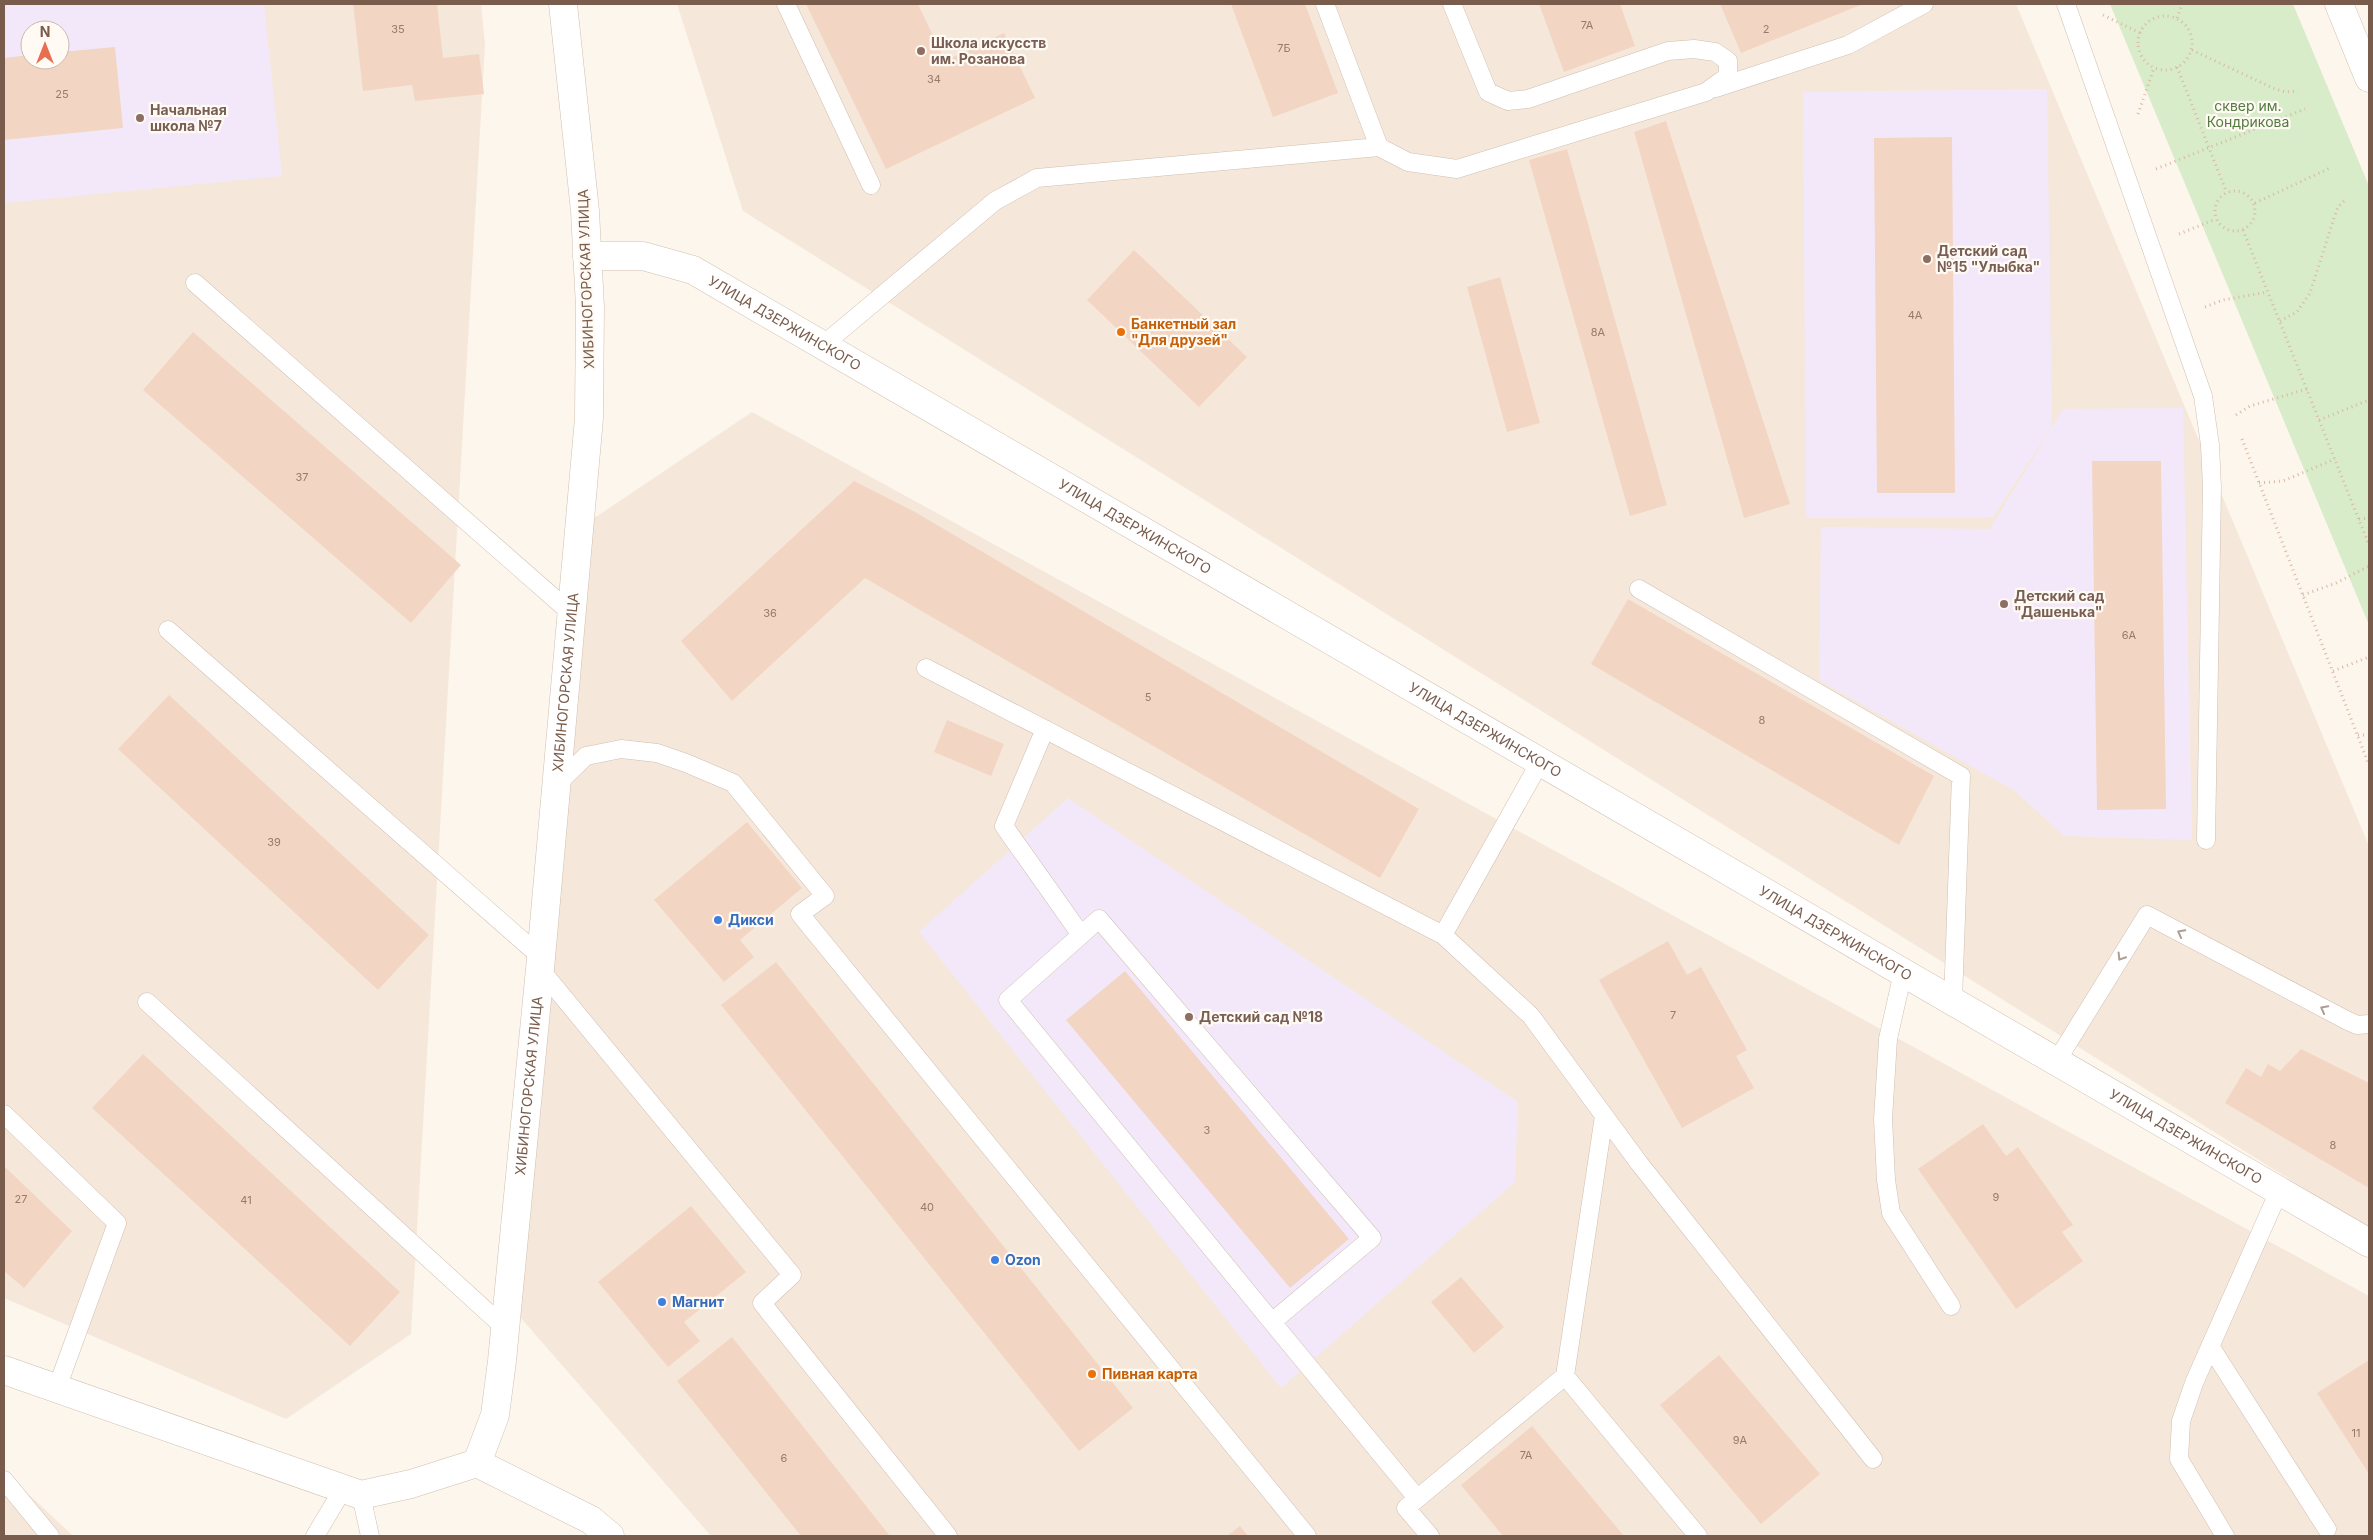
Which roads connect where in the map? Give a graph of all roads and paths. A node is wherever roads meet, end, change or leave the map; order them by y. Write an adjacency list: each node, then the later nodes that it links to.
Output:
1 (563, 4): 27 (street, ХИБИНОГОРСКАЯ УЛИЦА)
2 (786, 4): 20 (lane)
3 (1326, 4): 16 (lane)
4 (1452, 4): 14 (lane)
5 (1924, 4): 14 (lane)
6 (2066, 4): 19 (lane)
7 (2182, 4): 9 (path)
8 (2339, 4): 12 (street)
9 (2177, 18): 10 (path); 11 (path)
10 (2192, 50): 11 (path); 13 (path)
11 (2177, 67): 17 (path)
12 (2369, 78)
13 (2298, 91)
14 (1706, 92): 16 (lane)
15 (2305, 109): 17 (path)
16 (1379, 147): 32 (lane)
17 (2209, 148): 19 (path); 21 (path)
18 (2330, 168): 23 (path)
19 (2128, 180): 26 (lane)
20 (871, 185)
21 (2226, 192): 23 (path); 24 (path)
22 (2344, 201): 31 (path)
23 (2255, 203): 25 (path)
24 (2216, 219): 25 (path); 26 (path)
25 (2243, 230): 29 (path)
26 (2150, 245): 30 (lane)
27 (587, 256): 32 (street, УЛИЦА ДЗЕРЖИНСКОГО); 46 (street, ХИБИНОГОРСКАЯ УЛИЦА)
28 (196, 283): 46 (lane)
29 (2268, 292): 30 (path); 31 (path)
30 (2176, 319): 57 (lane)
31 (2280, 321): 33 (path)
32 (823, 346): 54 (street, УЛИЦА ДЗЕРЖИНСКОГО)
33 (2307, 388): 35 (path); 36 (path)
34 (2369, 400): 36 (path)
35 (2230, 408)
36 (2319, 420): 38 (path)
37 (2240, 434): 39 (path)
38 (2335, 459): 39 (path); 41 (path)
39 (2259, 483): 45 (path)
40 (2369, 518): 41 (path)
41 (2359, 519): 42 (path)
42 (2369, 545)
43 (2369, 566): 45 (path)
44 (1639, 589): 62 (lane)
45 (2303, 595): 50 (path)
46 (571, 613): 56 (street, ХИБИНОГОРСКАЯ УЛИЦА)
47 (168, 630): 60 (lane)
48 (2369, 657): 50 (path)
49 (926, 668): 51 (lane)
50 (2333, 671): 52 (path)
51 (1045, 729): 58 (lane); 59 (lane)
52 (2357, 735): 53 (path); 55 (path)
53 (2369, 735)
54 (1540, 762): 59 (lane); 61 (street, УЛИЦА ДЗЕРЖИНСКОГО)
55 (2369, 765)
56 (556, 785): 60 (street, ХИБИНОГОРСКАЯ УЛИЦА); 88 (lane)
57 (2206, 840)
58 (1081, 935): 71 (lane); 71 (lane)
59 (1443, 935): 67 (lane)
60 (541, 963): 72 (street, ХИБИНОГОРСКАЯ УЛИЦА); 87 (lane)
61 (1903, 972): 62 (street, УЛИЦА ДЗЕРЖИНСКОГО); 70 (lane)
62 (1953, 1001): 65 (street, УЛИЦА ДЗЕРЖИНСКОГО)
63 (147, 1002): 72 (lane)
64 (2369, 1024): 65 (lane, one-way to 65)
65 (2056, 1062): 68 (street, УЛИЦА ДЗЕРЖИНСКОГО)
66 (4, 1114): 76 (lane)
67 (1604, 1116): 75 (lane); 77 (lane)
68 (2279, 1191): 69 (street, УЛИЦА ДЗЕРЖИНСКОГО); 73 (lane)
69 (2369, 1243)
70 (1951, 1306)
71 (1272, 1322): 81 (lane)
72 (505, 1328): 78 (street, ХИБИНОГОРСКАЯ УЛИЦА)
73 (2210, 1346): 82 (lane); 91 (lane)
74 (4, 1370): 76 (street)
75 (1565, 1376): 81 (lane); 90 (lane)
76 (57, 1388): 80 (street)
77 (1873, 1459)
78 (478, 1463): 80 (street); 86 (street)
79 (4, 1480): 83 (lane)
80 (352, 1492): 84 (lane); 85 (lane)
81 (1417, 1498): 89 (lane)
82 (2327, 1528)
83 (50, 1536)
84 (315, 1536)
85 (370, 1536)
86 (610, 1536)
87 (948, 1536)
88 (1307, 1536)
89 (1430, 1536)
90 (1698, 1536)
91 (2225, 1536)

